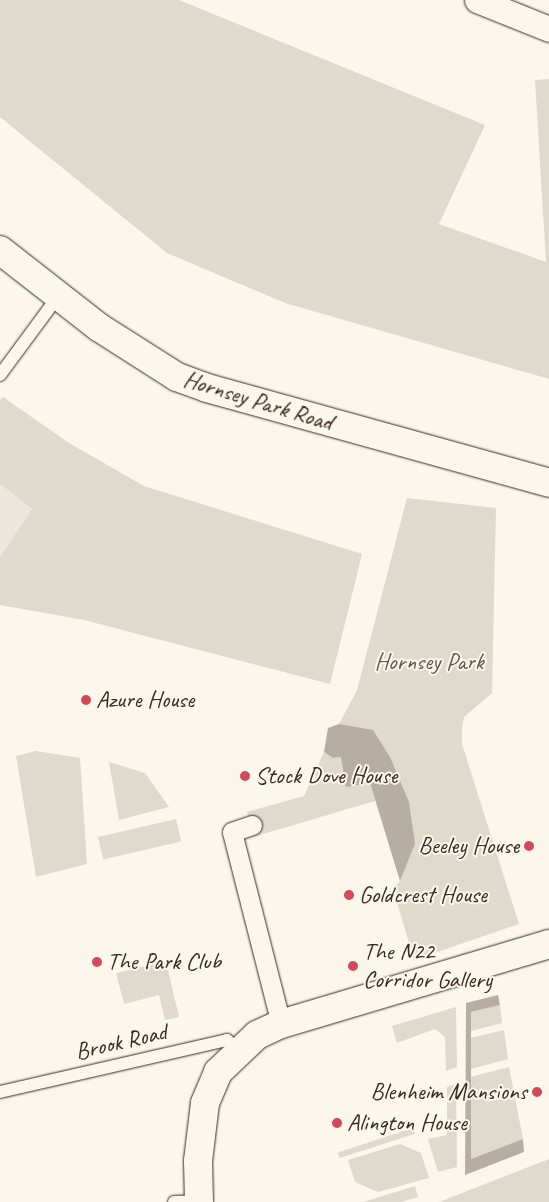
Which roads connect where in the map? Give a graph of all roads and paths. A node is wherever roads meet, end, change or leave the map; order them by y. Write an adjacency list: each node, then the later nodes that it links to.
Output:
1 (477, 0): 2 (street)
2 (549, 29)
3 (0, 250): 4 (main road, Hornsey Park Road)
4 (59, 295): 5 (lane); 6 (main road, Hornsey Park Road)
5 (0, 374)
6 (549, 483)
7 (252, 825): 9 (street)
8 (549, 944): 9 (main road)
9 (281, 1024): 10 (main road)
10 (228, 1060): 11 (lane, Brook Road); 12 (main road)
11 (0, 1092)
12 (190, 1201)

